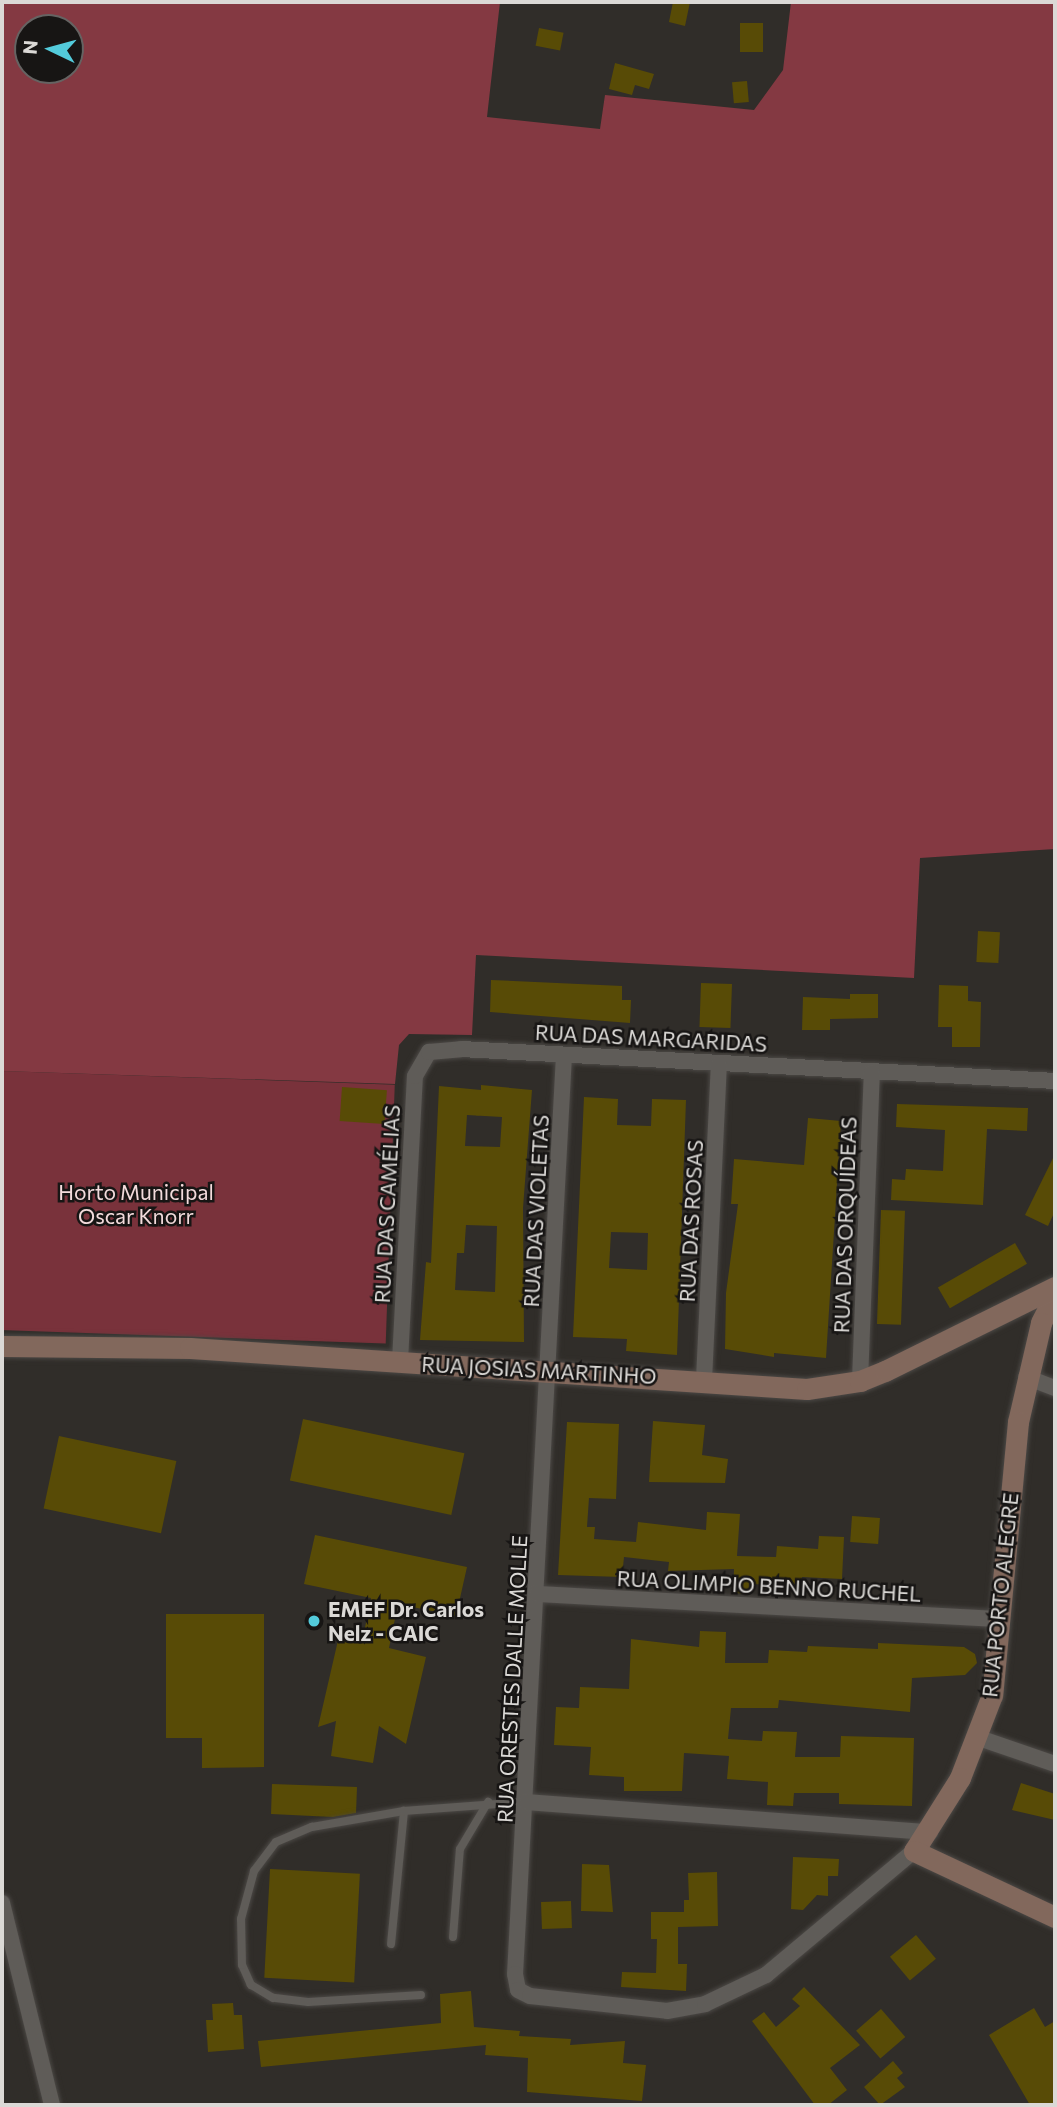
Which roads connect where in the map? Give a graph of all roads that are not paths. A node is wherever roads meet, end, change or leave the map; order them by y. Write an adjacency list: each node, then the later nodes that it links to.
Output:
1 (429, 1052): 2 (street, RUA DAS MARGARIDAS); 9 (street, RUA DAS CAMÉLIAS)
2 (564, 1055): 3 (street, RUA DAS MARGARIDAS); 10 (street, RUA DAS VIOLETAS)
3 (719, 1063): 4 (street, RUA DAS MARGARIDAS); 12 (street, RUA DAS ROSAS)
4 (872, 1072): 5 (street, RUA DAS MARGARIDAS); 13 (street, RUA DAS ORQUÍDEAS)
5 (1055, 1080)
6 (1055, 1287): 13 (street, RUA JOSIAS MARTINHO)
7 (1055, 1295): 11 (street, RUA PORTO ALEGRE)
8 (2, 1346): 9 (street, RUA JOSIAS MARTINHO)
9 (400, 1362): 10 (street, RUA JOSIAS MARTINHO)
10 (549, 1370): 12 (street, RUA JOSIAS MARTINHO); 15 (street, RUA ORESTES DALLE MOLLE)
11 (1026, 1377): 14 (street); 16 (street, RUA PORTO ALEGRE)
12 (704, 1380): 13 (street, RUA JOSIAS MARTINHO)
13 (860, 1381)
14 (1055, 1388)
15 (537, 1594): 16 (street, RUA OLIMPIO BENNO RUCHEL); 20 (street, RUA ORESTES DALLE MOLLE)
16 (998, 1619): 17 (street, RUA PORTO ALEGRE)
17 (979, 1738): 18 (street); 22 (street, RUA PORTO ALEGRE)
18 (1055, 1764)
19 (488, 1802): 20 (lane); 21 (lane); 26 (lane)
20 (527, 1802): 22 (street); 28 (street, RUA ORESTES DALLE MOLLE)
21 (404, 1811): 27 (lane); 29 (lane)
22 (930, 1832): 23 (street, RUA PORTO ALEGRE)
23 (914, 1852): 25 (street); 28 (street, RUA PORTO ALEGRE)
24 (2, 1902): 30 (street)
25 (1055, 1917)
26 (453, 1937)
27 (391, 1944)
28 (517, 1990)
29 (421, 1995)
30 (52, 2105)

